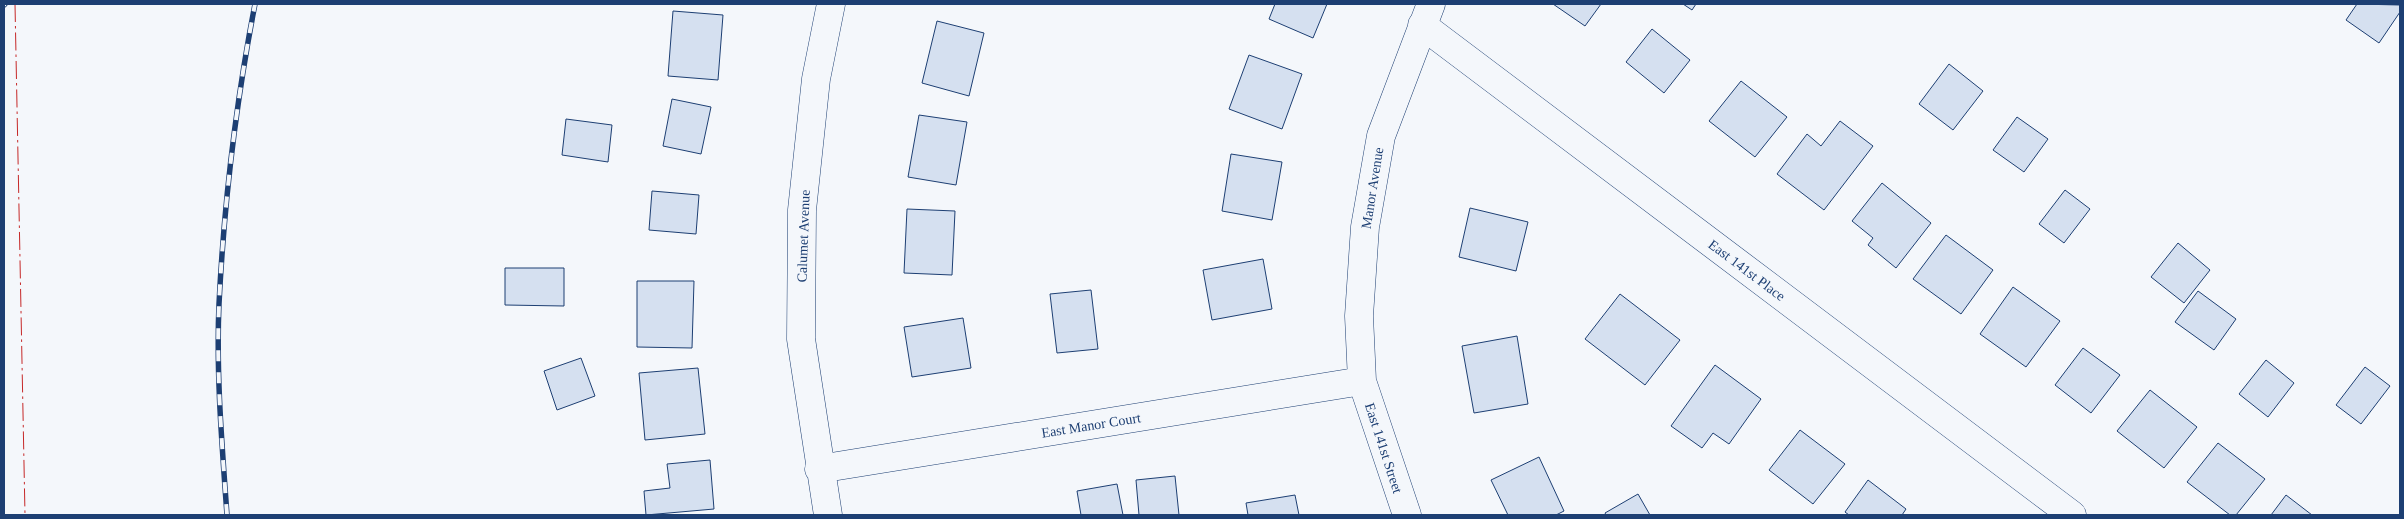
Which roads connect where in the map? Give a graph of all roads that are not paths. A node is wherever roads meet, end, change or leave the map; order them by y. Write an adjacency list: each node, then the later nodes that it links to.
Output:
1 (831, 4): 4 (street, Calumet Avenue)
2 (1427, 15): 3 (street, Manor Avenue); 7 (street, East 141st Place)
3 (1362, 381): 4 (street, East Manor Court); 6 (street, East 141st Street)
4 (819, 469): 5 (street, Calumet Avenue)
5 (828, 515)
6 (1407, 515)
7 (2072, 515)

